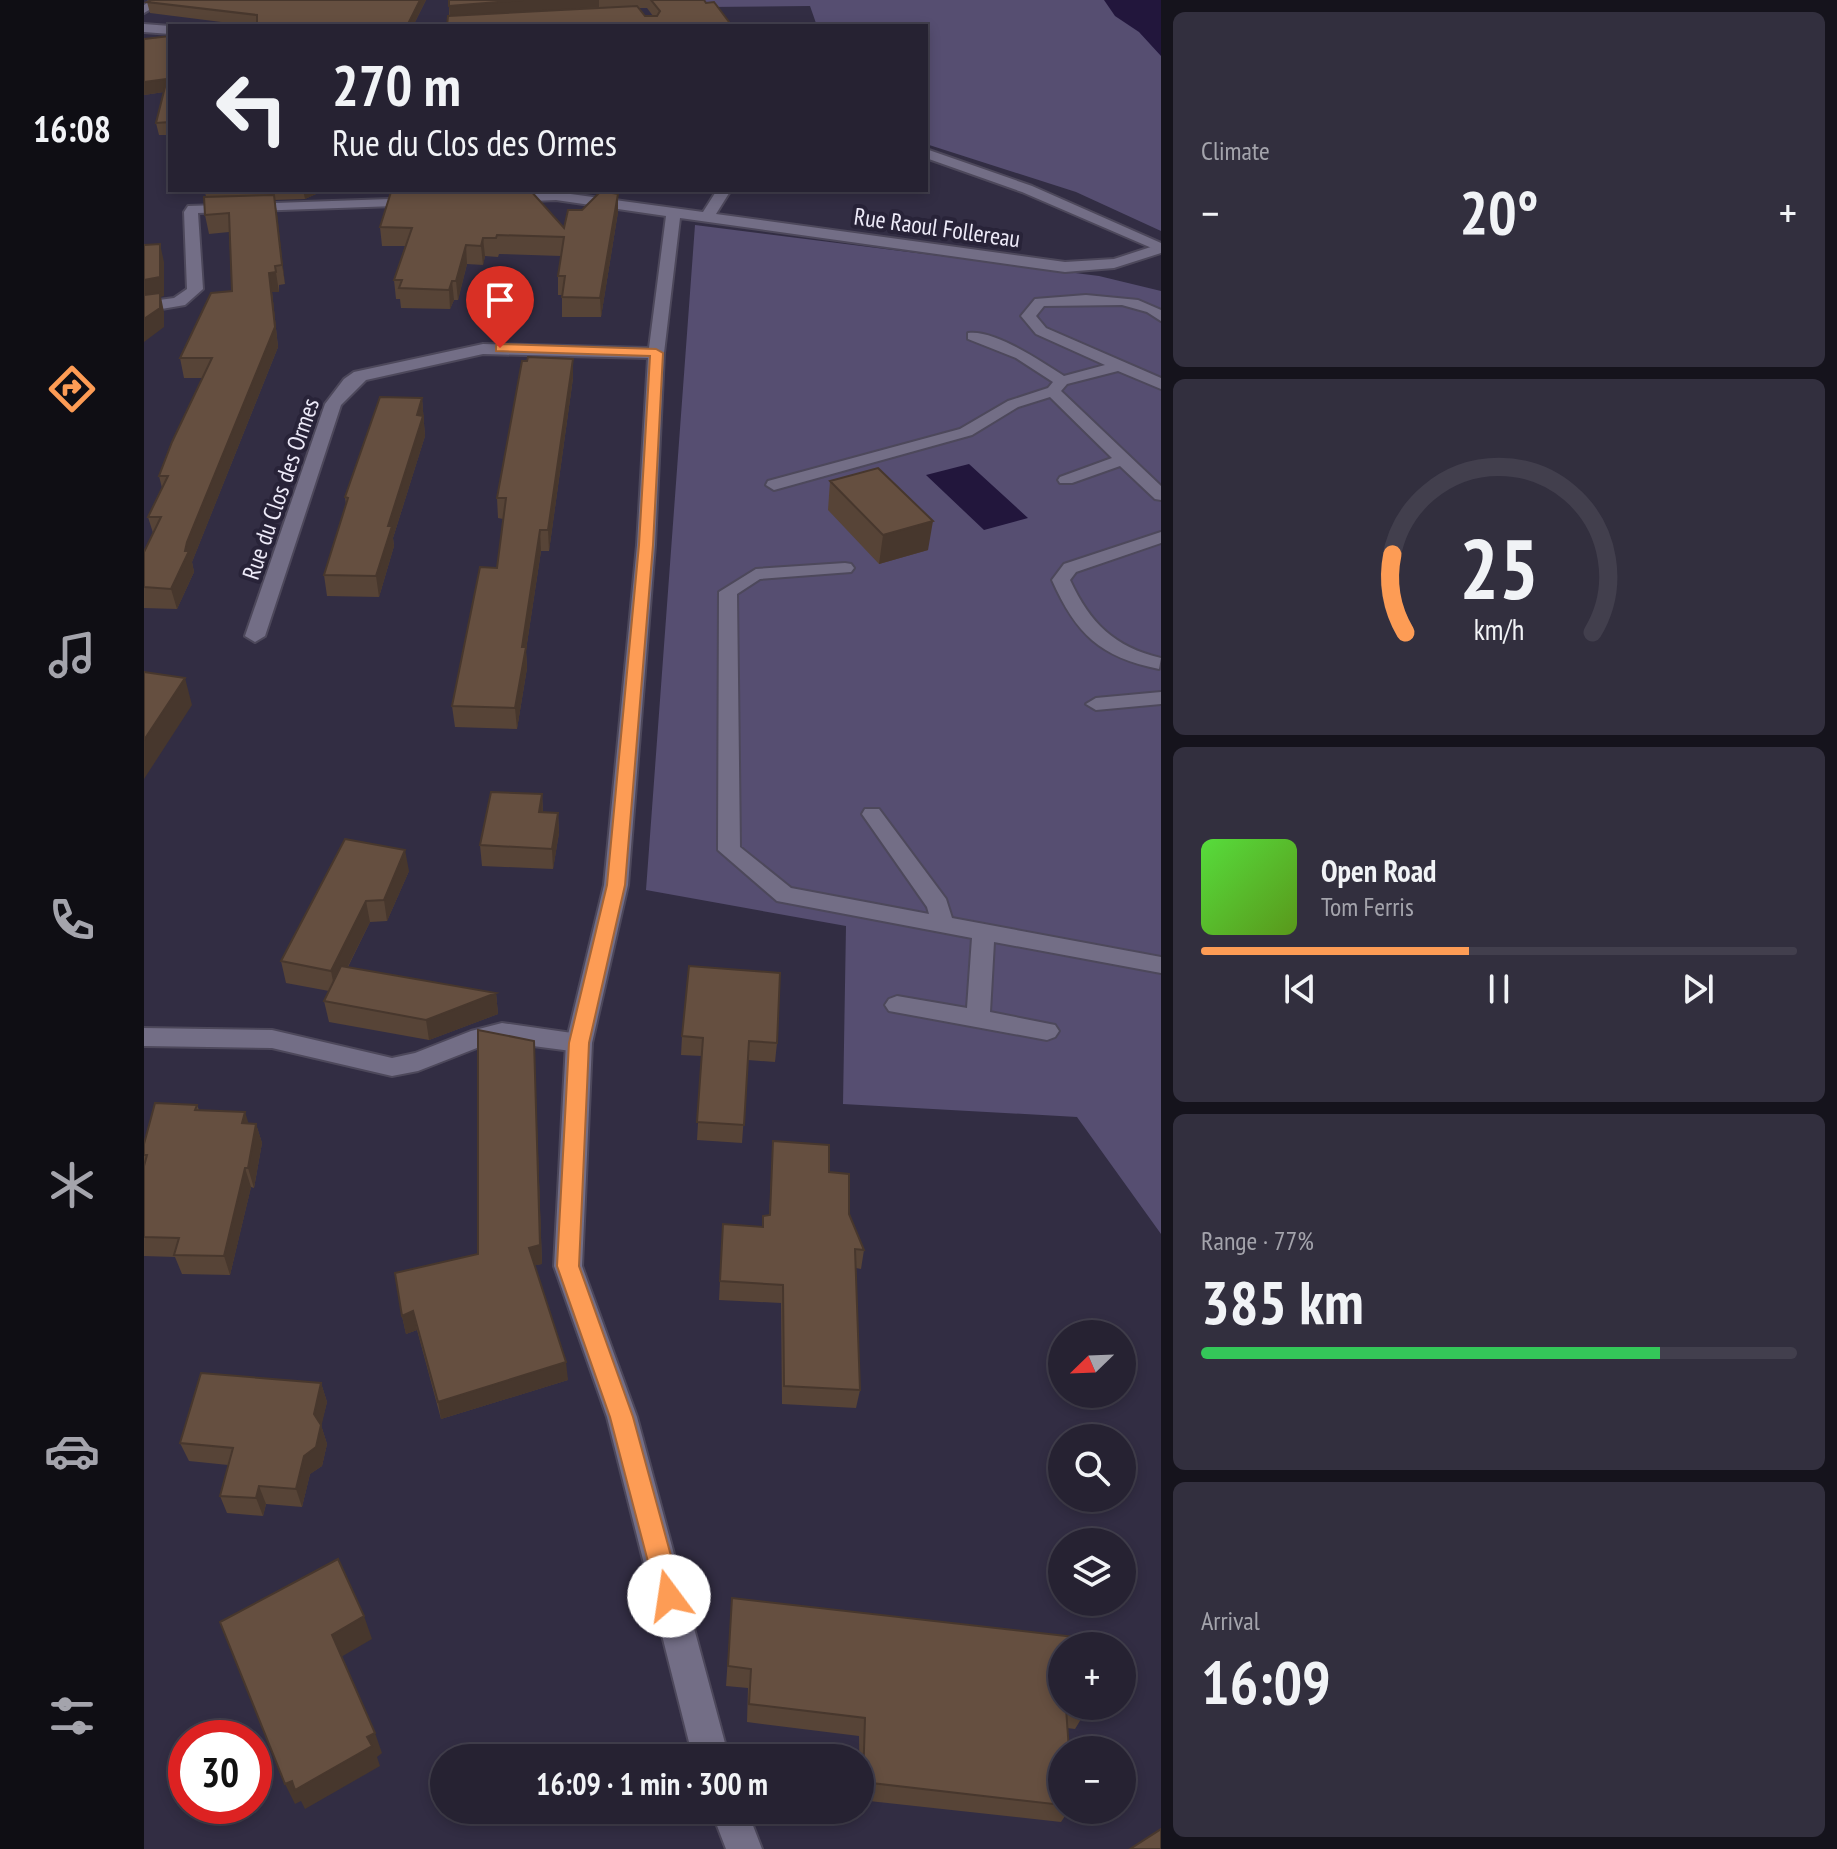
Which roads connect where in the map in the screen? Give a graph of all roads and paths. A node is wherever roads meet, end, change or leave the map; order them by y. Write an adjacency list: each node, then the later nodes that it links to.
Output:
1 (160, 0): 2 (street)
2 (144, 10)
3 (144, 28): 4 (street)
4 (168, 30)
5 (928, 154): 12 (street)
6 (723, 192): 11 (street)
7 (554, 193): 8 (street, Rue Raoul Follereau); 10 (street, Rue Raoul Follereau)
8 (492, 199)
9 (429, 202): 13 (street)
10 (673, 213): 11 (street, Rue Raoul Follereau); 16 (street)
11 (707, 217): 12 (street, Rue Raoul Follereau)
12 (1160, 248)
13 (144, 307)
14 (1161, 317): 17 (lane)
15 (973, 336): 19 (lane)
16 (656, 353): 26 (street, Rue du Clos des Ormes); 38 (street)
17 (1119, 366): 18 (lane); 19 (lane)
18 (1161, 384)
19 (1058, 386): 20 (lane); 22 (lane)
20 (1121, 460): 21 (lane); 23 (lane)
21 (1066, 480)
22 (774, 485)
23 (1161, 495)
24 (1161, 537): 27 (lane)
25 (845, 568): 31 (lane)
26 (255, 636)
27 (1160, 663)
28 (1161, 698): 29 (lane)
29 (1096, 704)
30 (872, 814): 31 (lane)
31 (942, 925): 32 (lane)
32 (983, 932): 33 (lane); 35 (lane)
33 (1161, 965)
34 (897, 1005): 35 (lane)
35 (978, 1019): 36 (lane)
36 (1047, 1031)
37 (144, 1037): 38 (lane)
38 (579, 1043): 39 (street)
39 (707, 1744)

